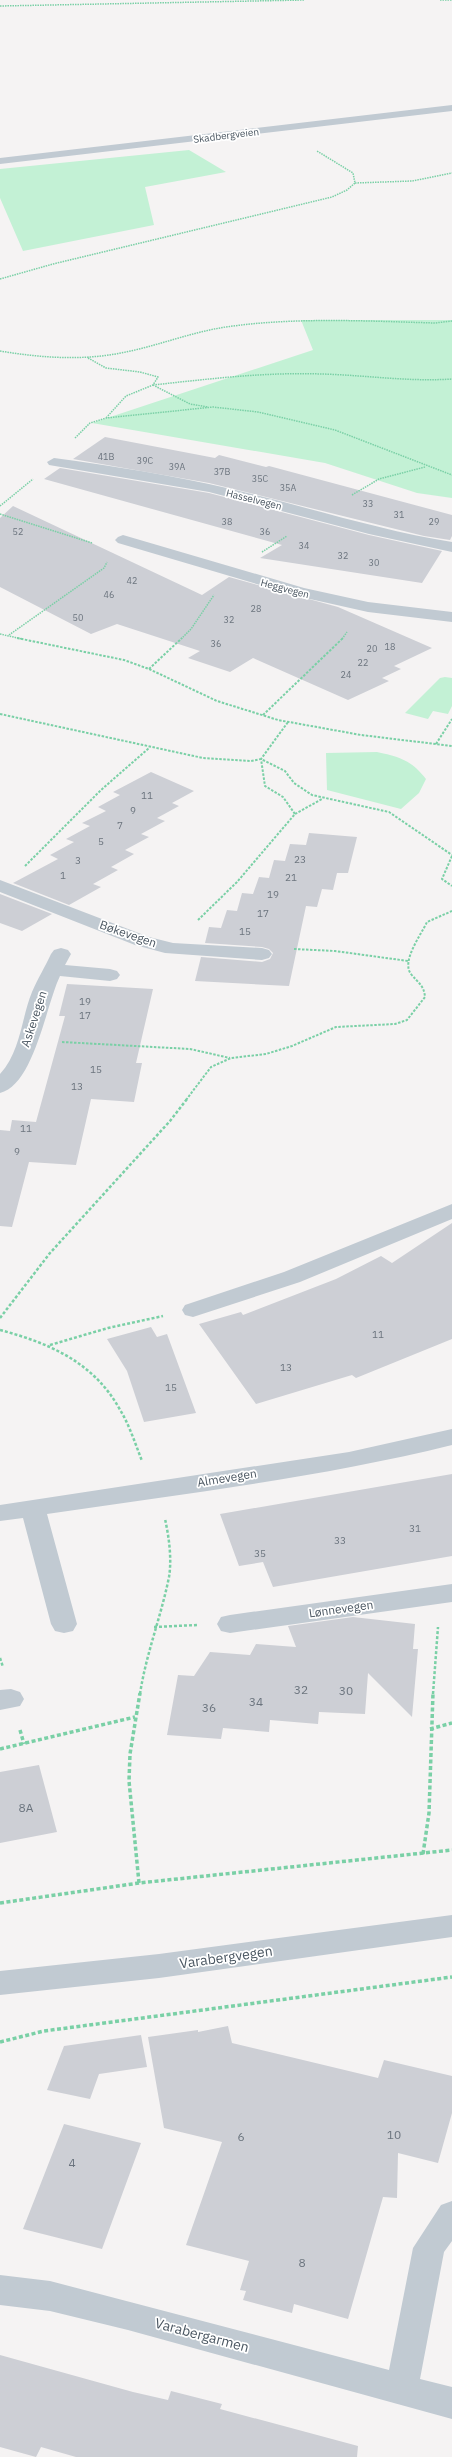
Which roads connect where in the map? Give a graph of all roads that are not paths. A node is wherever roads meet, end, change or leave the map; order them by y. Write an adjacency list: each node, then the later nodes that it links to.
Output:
1 (452, 108): 2 (street, Skadbergveien)
2 (0, 161)
3 (54, 462): 5 (street, Hasselvegen)
4 (123, 540): 6 (street, Heggvegen)
5 (452, 547)
6 (452, 617)
7 (2, 887): 8 (street, Bøkevegen)
8 (262, 954)
9 (110, 975): 10 (street, Askevegen)
10 (0, 1087)
11 (452, 1211): 12 (street)
12 (193, 1310)
13 (452, 1437): 14 (street, Almevegen)
14 (33, 1508): 15 (street, Almevegen); 17 (street)
15 (0, 1514)
16 (446, 1594): 18 (street, Lønnevegen)
17 (64, 1624)
18 (230, 1624)
19 (452, 1926): 20 (street, Varabergvegen)
20 (0, 1983)
21 (452, 2215): 23 (street)
22 (0, 2290): 23 (street, Varabergarmen)
23 (402, 2388): 24 (street, Varabergarmen)
24 (452, 2403)

